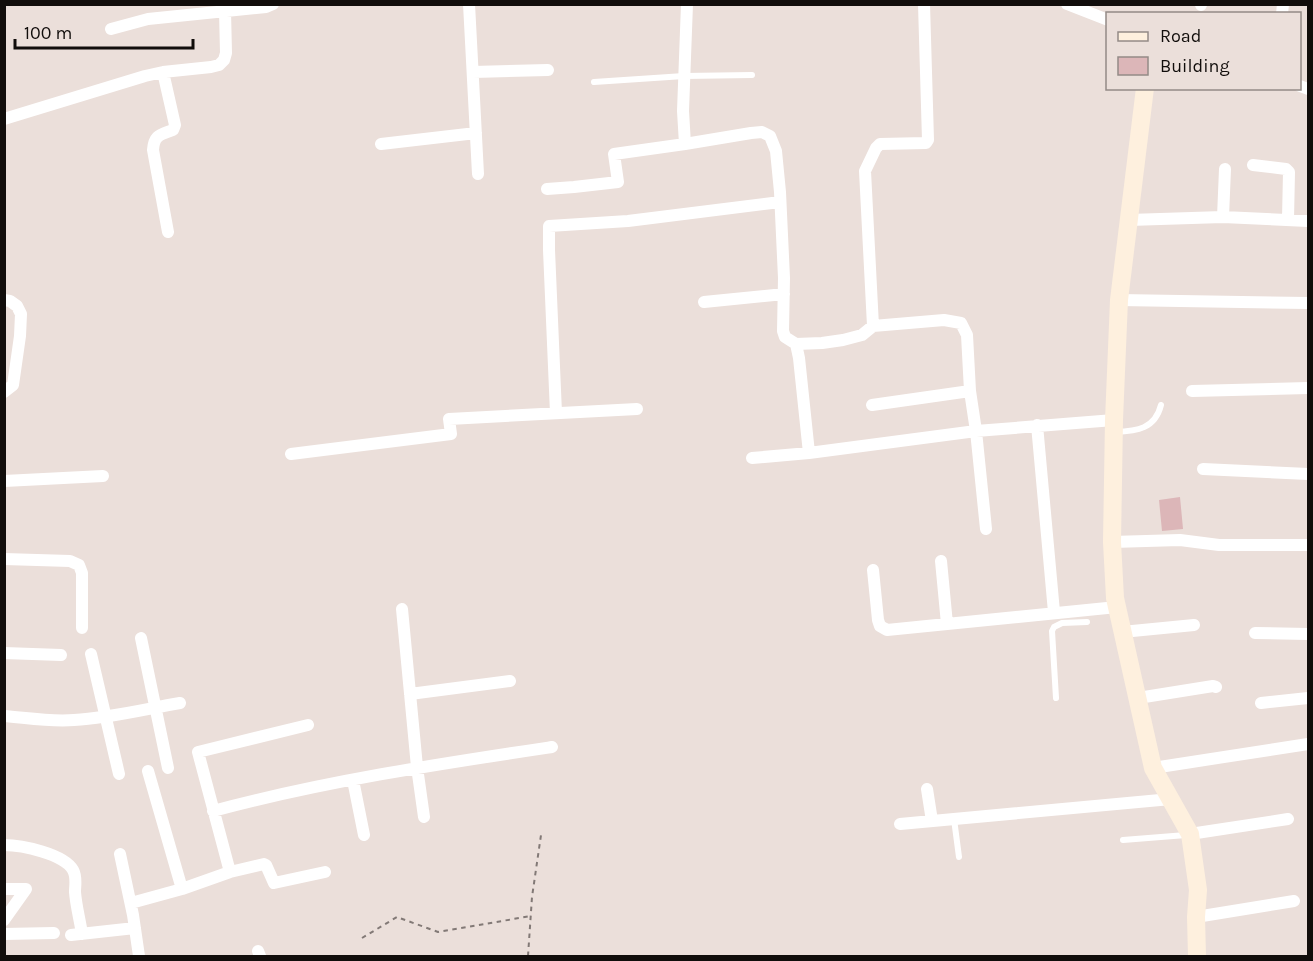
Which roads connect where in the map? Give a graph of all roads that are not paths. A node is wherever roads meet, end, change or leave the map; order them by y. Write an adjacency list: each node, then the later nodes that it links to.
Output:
1 (273, 4): 6 (street)
2 (469, 4): 11 (street)
3 (687, 4): 13 (street)
4 (924, 4): 35 (street)
5 (1067, 4): 7 (street)
6 (225, 11): 8 (street); 10 (street)
7 (1106, 20)
8 (111, 29)
9 (548, 70): 11 (street)
10 (164, 72): 16 (street); 29 (street)
11 (473, 72): 17 (street)
12 (752, 75): 13 (lane)
13 (684, 76): 14 (lane); 19 (street)
14 (594, 82)
15 (1145, 90): 27 (street)
16 (4, 119)
17 (476, 133): 18 (street); 22 (street)
18 (381, 144)
19 (685, 144): 23 (street); 24 (street)
20 (1253, 165): 26 (street)
21 (1225, 169): 25 (street)
22 (478, 174)
23 (547, 189)
24 (780, 202): 30 (street); 44 (street)
25 (1223, 218): 26 (street); 27 (street)
26 (1288, 219): 28 (street)
27 (1129, 220): 32 (street)
28 (1308, 221)
29 (168, 232)
30 (784, 294): 33 (street); 36 (street)
31 (4, 300): 40 (street)
32 (1119, 300): 34 (street); 46 (street)
33 (704, 302)
34 (1308, 303)
35 (873, 326): 36 (street); 38 (street)
36 (796, 344): 48 (street)
37 (1308, 388): 39 (street)
38 (970, 391): 41 (street); 47 (street)
39 (1192, 391)
40 (4, 392)
41 (872, 405)
42 (1161, 405): 46 (lane)
43 (637, 409): 44 (street)
44 (556, 413): 49 (street)
45 (1037, 425): 46 (street); 47 (street); 63 (street)
46 (1114, 426): 56 (street)
47 (976, 431): 48 (street); 55 (street)
48 (809, 453): 50 (street)
49 (291, 454)
50 (752, 458)
51 (1203, 469): 52 (street)
52 (1308, 474)
53 (103, 476): 54 (street)
54 (4, 481)
55 (986, 529)
56 (1112, 542): 57 (street); 61 (street)
57 (1308, 545)
58 (4, 559): 67 (street)
59 (940, 561): 65 (street)
60 (873, 570): 65 (street)
61 (1117, 607): 63 (street); 68 (street)
62 (402, 609): 77 (street)
63 (1059, 616): 64 (lane); 65 (street); 78 (lane)
64 (1087, 622)
65 (947, 624)
66 (1194, 625): 68 (street)
67 (82, 628)
68 (1122, 632): 79 (street)
69 (1255, 633): 70 (street)
70 (1308, 634)
71 (141, 638): 83 (street)
72 (4, 652): 74 (street)
73 (91, 654): 85 (street)
74 (62, 655)
75 (510, 681): 77 (street)
76 (1216, 687): 79 (street)
77 (410, 693): 89 (street)
78 (1056, 698)
79 (1138, 698): 91 (street)
80 (1308, 698): 82 (street)
81 (180, 703): 83 (street)
82 (1261, 703)
83 (155, 707): 85 (street); 90 (street)
84 (4, 716): 85 (street)
85 (106, 717): 93 (street)
86 (308, 725): 97 (street)
87 (1308, 744): 91 (street)
88 (552, 747): 89 (street)
89 (417, 767): 94 (street); 98 (street)
90 (168, 768)
91 (1153, 768): 96 (street)
92 (148, 771): 111 (street)
93 (119, 774)
94 (353, 780): 97 (street); 104 (street)
95 (927, 789): 101 (street)
96 (1171, 798): 99 (street); 103 (street)
97 (213, 811): 109 (street)
98 (424, 817)
99 (954, 819): 101 (street); 108 (lane)
100 (1288, 819): 103 (street)
101 (932, 821): 102 (street)
102 (900, 824)
103 (1190, 834): 105 (lane); 115 (street)
104 (364, 835)
105 (1123, 840)
106 (4, 845): 117 (street)
107 (120, 854): 114 (street)
108 (959, 857)
109 (230, 872): 110 (street); 111 (street)
110 (325, 872)
111 (182, 889): 114 (street)
112 (4, 890): 116 (street)
113 (1294, 901): 115 (street)
114 (131, 903): 117 (street)
115 (1196, 917): 121 (street)
116 (4, 920)
117 (135, 928): 120 (street)
118 (54, 933): 119 (street)
119 (4, 934)
120 (139, 957)
121 (1197, 957)

